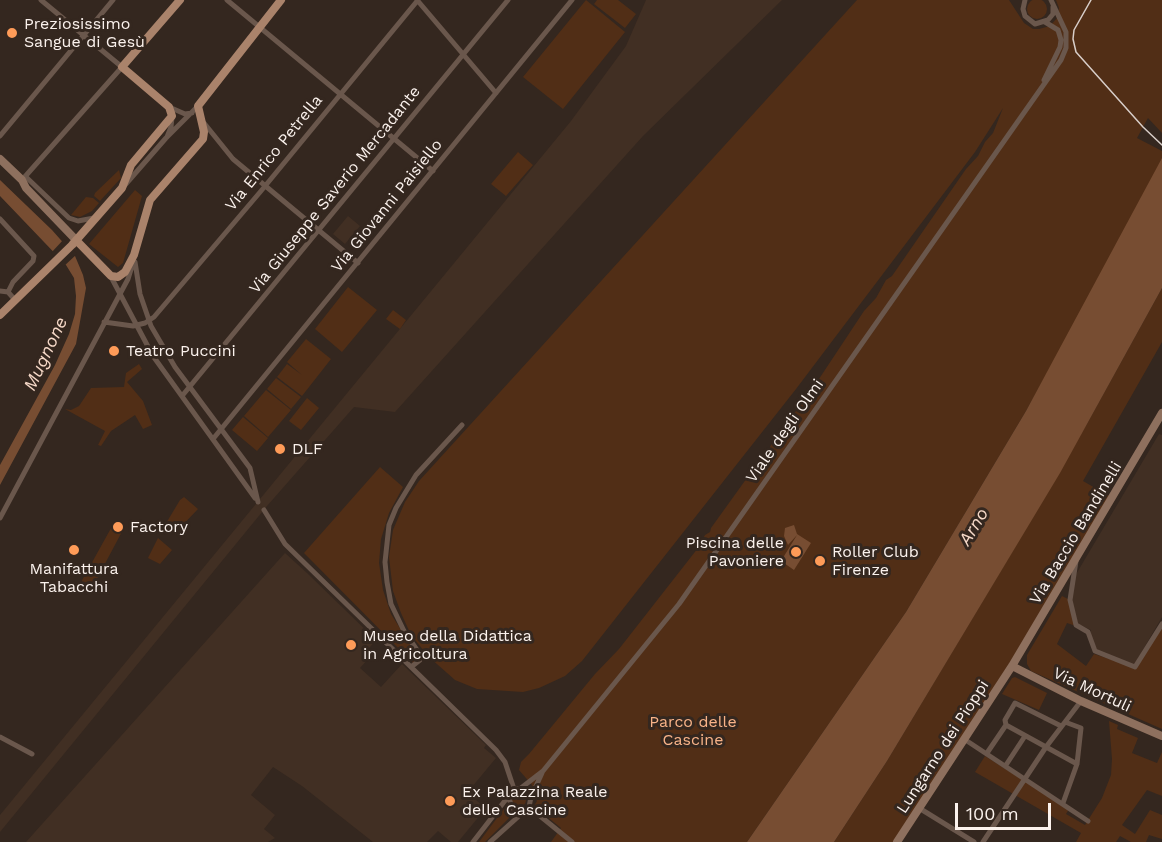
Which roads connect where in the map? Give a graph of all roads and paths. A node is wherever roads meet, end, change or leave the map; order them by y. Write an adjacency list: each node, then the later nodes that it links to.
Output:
1 (41, 0): 15 (street)
2 (113, 0): 15 (street)
3 (180, 0): 17 (main road)
4 (227, 0): 14 (street)
5 (281, 0): 14 (main road)
6 (418, 0): 16 (street); 19 (street, Via Enrico Petrella)
7 (508, 0): 16 (street, Via Giuseppe Saverio Mercadante)
8 (1018, 0): 12 (street)
9 (1025, 0): 12 (street)
10 (569, 1): 18 (street, Via Giovanni Paisiello)
11 (1052, 3): 13 (street); 20 (street, Viale degli Olmi)
12 (1023, 9): 13 (street)
13 (1044, 22): 20 (street, Viale degli Olmi)
14 (258, 27): 19 (street); 22 (main road)
15 (84, 36): 17 (street); 25 (street)
16 (463, 55): 18 (street); 27 (street, Via Giuseppe Saverio Mercadante)
17 (122, 67): 21 (main road); 30 (street)
18 (496, 93): 29 (street, Via Giovanni Paisiello)
19 (340, 94): 27 (street); 31 (street, Via Enrico Petrella)
20 (1035, 97): 73 (street, Viale degli Olmi)
21 (169, 107): 22 (street); 23 (main road)
22 (195, 109): 24 (main road); 26 (street)
23 (172, 116): 26 (street); 32 (main road)
24 (201, 119): 31 (street); 37 (main road)
25 (0, 136)
26 (166, 138): 32 (street)
27 (394, 139): 29 (street); 35 (street, Via Giuseppe Saverio Mercadante)
28 (0, 159): 30 (street)
29 (433, 171): 38 (street, Via Giovanni Paisiello)
30 (24, 178): 33 (street); 36 (street)
31 (265, 186): 35 (street); 45 (street, Via Enrico Petrella)
32 (122, 188): 33 (main road)
33 (96, 218): 36 (main road)
34 (0, 219): 41 (street)
35 (320, 231): 38 (street); 48 (street, Via Giuseppe Saverio Mercadante)
36 (74, 243): 39 (main road); 43 (main road)
37 (134, 255): 39 (main road); 42 (street); 45 (street)
38 (358, 263): 53 (street, Via Giovanni Paisiello)
39 (110, 275): 42 (street)
40 (0, 291): 41 (street)
41 (8, 292): 43 (street)
42 (119, 293): 46 (street); 47 (street)
43 (16, 301): 44 (main road)
44 (1, 315)
45 (149, 321): 47 (street); 48 (street)
46 (104, 322): 47 (street); 56 (street)
47 (135, 326): 49 (street)
48 (190, 387): 49 (street, Via Giuseppe Saverio Mercadante); 53 (street)
49 (182, 396): 54 (street)
50 (1162, 413): 52 (street, Via Baccio Bandinelli)
51 (462, 425): 60 (street)
52 (1159, 425): 57 (street, Via Baccio Bandinelli)
53 (222, 429): 54 (street, Via Giovanni Paisiello); 54 (street)
54 (213, 440)
55 (264, 510): 60 (street)
56 (0, 518)
57 (1076, 559): 58 (street); 59 (street, Via Baccio Bandinelli)
58 (1162, 624)
59 (1012, 666): 61 (street, Via Mortuli); 67 (street, Lungarno dei Pioppi)
60 (411, 667): 76 (street)
61 (1081, 701): 62 (street); 65 (street, Via Mortuli)
62 (1063, 724): 63 (street); 68 (street); 71 (street)
63 (1006, 725): 64 (street); 69 (street)
64 (1025, 736): 68 (street); 72 (street)
65 (1162, 736)
66 (0, 737): 70 (street)
67 (964, 739): 69 (street); 81 (street, Lungarno dei Pioppi)
68 (1046, 747): 71 (street); 74 (street)
69 (987, 753): 72 (street)
70 (32, 754)
71 (1077, 764): 79 (street)
72 (1006, 765): 74 (street)
73 (543, 771): 75 (street, Viale degli Olmi); 77 (street, Viale degli Olmi)
74 (1027, 778): 79 (street); 89 (street)
75 (521, 788): 76 (street); 77 (street)
76 (514, 789): 78 (street)
77 (531, 797): 80 (street)
78 (509, 798): 82 (street); 84 (street)
79 (1063, 803): 83 (street)
80 (529, 807): 82 (street); 86 (street)
81 (919, 808): 87 (street, Lungarno dei Pioppi); 88 (street)
82 (522, 811): 85 (street)
83 (1088, 820)
84 (473, 842)
85 (490, 842)
86 (572, 842)
87 (897, 842)
88 (974, 842)
89 (983, 842)

